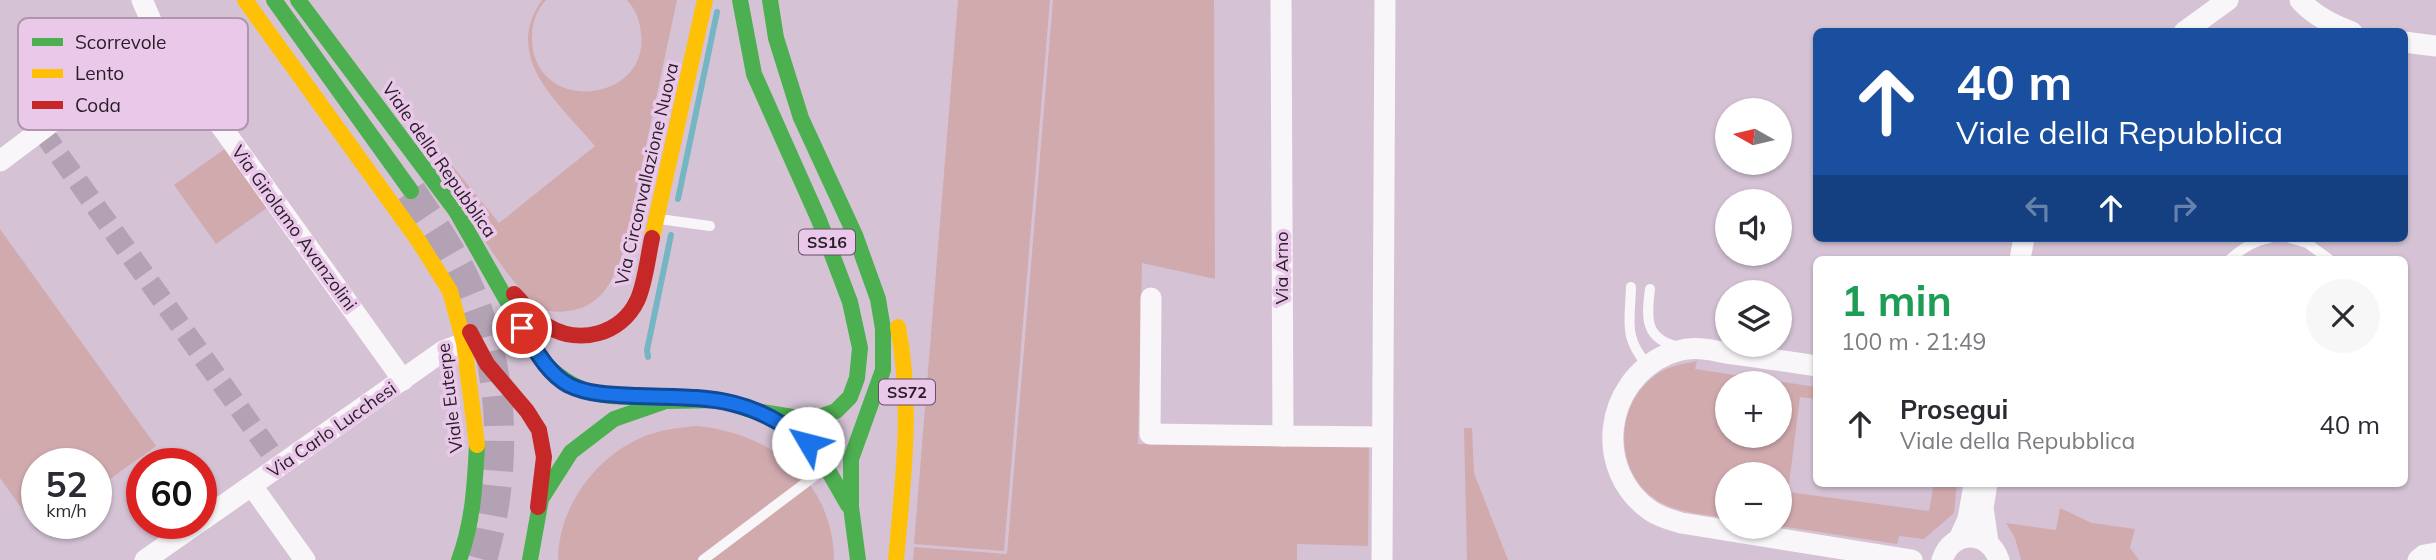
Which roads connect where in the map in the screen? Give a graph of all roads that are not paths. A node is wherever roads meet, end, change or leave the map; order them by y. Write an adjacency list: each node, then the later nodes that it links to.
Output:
1 (142, 0): 12 (street, Via Girolamo Avanzolini)
2 (245, 0): 31 (main road, Viale Euterpe)
3 (274, 0): 20 (main road)
4 (298, 0): 28 (main road, Viale della Repubblica)
5 (705, 0): 21 (main road, Via Circonvallazione Nuova)
6 (740, 0): 39 (main road, SS16)
7 (770, 0): 23 (main road, SS16)
8 (1281, 0): 40 (street, Via Arno)
9 (1385, 0): 41 (street)
10 (2228, 0): 13 (street)
11 (2300, 0): 14 (street)
12 (150, 18)
13 (2190, 28)
14 (2340, 28)
15 (2408, 42): 16 (street)
16 (2436, 46)
17 (42, 130): 19 (street)
18 (224, 130): 37 (street, Via Girolamo Avanzolini)
19 (0, 162)
20 (411, 191)
21 (656, 219): 22 (lane); 28 (main road, Via Circonvallazione Nuova)
22 (710, 226)
23 (855, 235): 48 (main road, SS16); 59 (main road, SS72)
24 (2254, 242): 26 (lane)
25 (2304, 242): 27 (lane)
26 (2233, 256)
27 (2325, 256)
28 (492, 272): 38 (main road, Viale della Repubblica)
29 (1631, 287): 35 (lane)
30 (1650, 289): 34 (lane)
31 (450, 291): 33 (main road, Viale Euterpe); 47 (main road)
32 (1151, 298): 40 (street)
33 (464, 343): 37 (street, Via Carlo Lucchesi); 55 (main road, Viale Euterpe)
34 (1689, 348): 35 (street); 36 (street)
35 (1648, 366): 61 (street)
36 (1813, 366)
37 (403, 380): 43 (street, Via Carlo Lucchesi)
38 (688, 398): 39 (main road, SS16); 47 (main road, SS16)
39 (761, 412): 42 (main road, SS16)
40 (1283, 436): 41 (street)
41 (1382, 436): 60 (street)
42 (827, 466): 48 (main road, SS16); 57 (lane)
43 (252, 486): 46 (street, Via Carlo Lucchesi); 54 (street)
44 (1974, 487): 50 (street)
45 (1986, 487): 51 (street)
46 (217, 510)
47 (536, 517): 56 (main road, SS16)
48 (855, 530): 58 (main road, SS16)
49 (175, 539): 53 (street, Via Carlo Lucchesi)
50 (1959, 539): 51 (street); 62 (street)
51 (1993, 551)
52 (2436, 553): 63 (street)
53 (145, 560)
54 (305, 560)
55 (459, 560)
56 (530, 560)
57 (703, 560)
58 (858, 560)
59 (895, 560)
60 (1382, 560)
61 (1912, 560)
62 (1942, 560)
63 (2418, 560)

